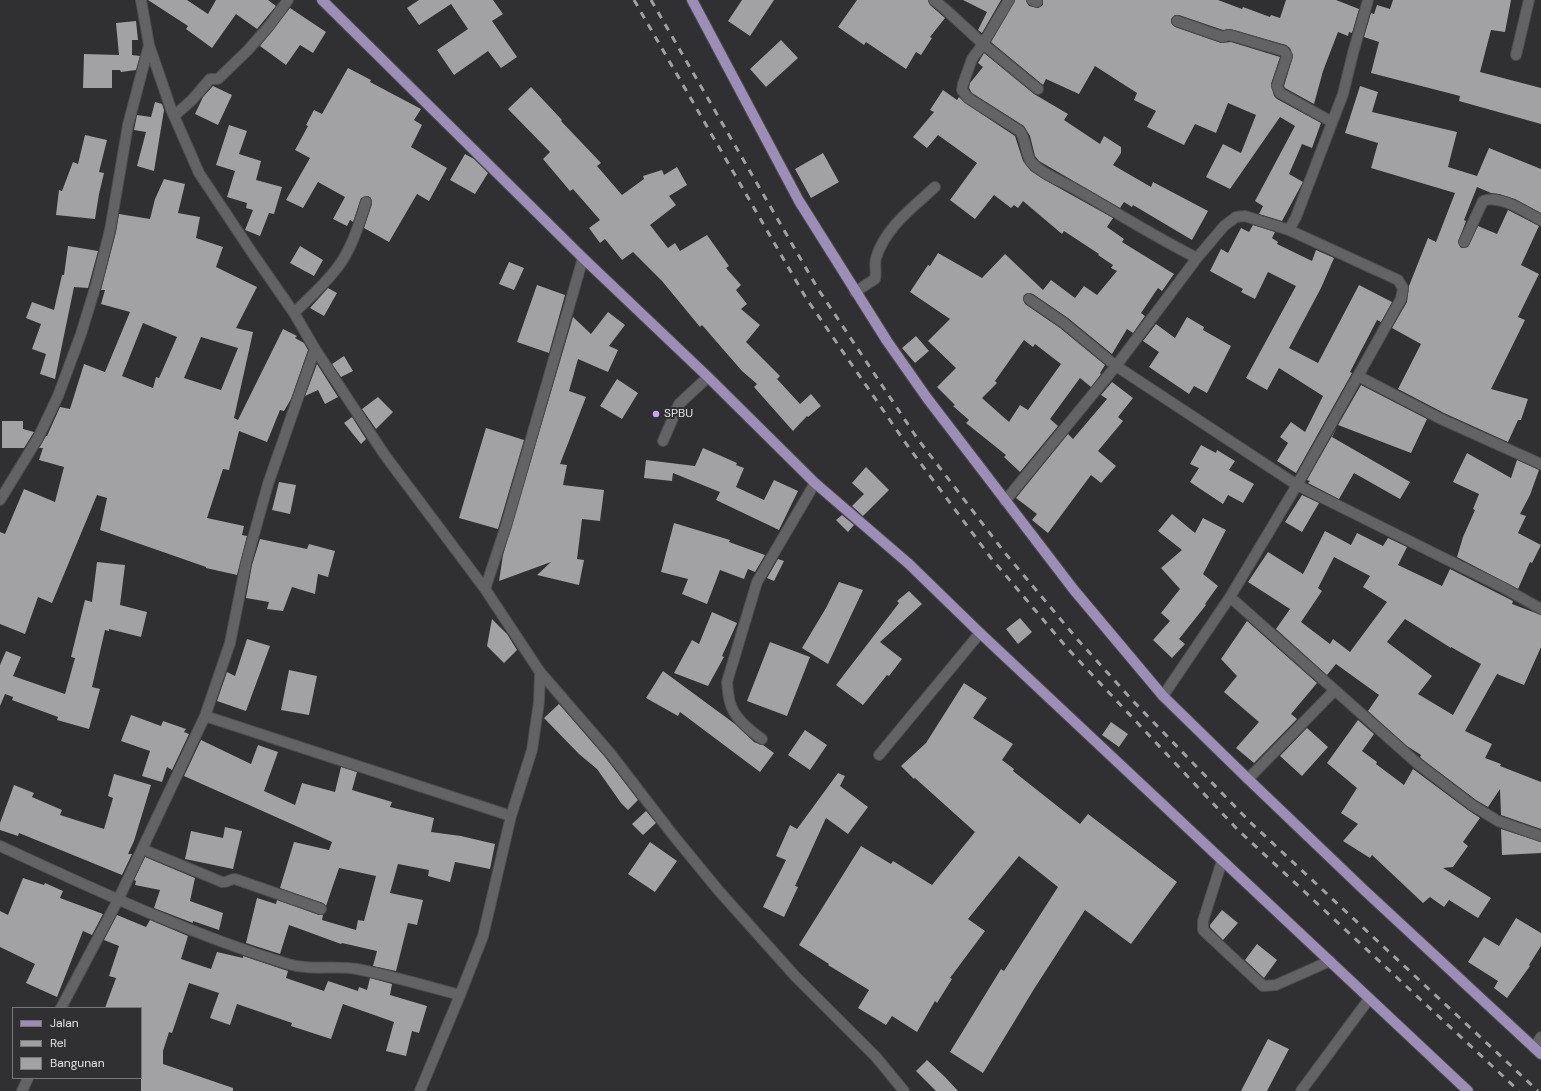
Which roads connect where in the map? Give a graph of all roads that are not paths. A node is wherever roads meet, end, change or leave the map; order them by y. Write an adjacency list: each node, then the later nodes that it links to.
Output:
1 (141, 0): 11 (street)
2 (288, 0): 14 (street)
3 (322, 0): 21 (main road)
4 (692, 0): 23 (main road)
5 (934, 0): 10 (street)
6 (1009, 0): 10 (street)
7 (1368, 0): 15 (street)
8 (1529, 0): 12 (street)
9 (1177, 21): 15 (street)
10 (983, 44): 13 (street); 22 (street)
11 (149, 45): 14 (street); 34 (street)
12 (1516, 55)
13 (1038, 89)
14 (174, 116): 25 (street)
15 (1332, 122): 19 (street)
16 (935, 187): 23 (street)
17 (366, 202): 25 (street)
18 (1541, 220): 20 (street)
19 (1289, 230): 22 (street); 28 (street)
20 (1464, 242)
21 (583, 258): 29 (main road); 36 (street)
22 (1197, 258): 27 (street)
23 (856, 292): 35 (main road)
24 (1029, 298): 27 (street)
25 (294, 313): 26 (street)
26 (315, 349): 36 (street); 43 (street)
27 (1116, 366): 33 (street); 35 (street)
28 (1358, 376): 31 (street); 33 (street)
29 (708, 377): 30 (street); 32 (main road)
30 (663, 441)
31 (1541, 464)
32 (815, 482): 39 (main road); 44 (street)
33 (1297, 485): 37 (street); 38 (street)
34 (0, 500)
35 (1005, 501): 42 (main road)
36 (485, 589): 40 (street)
37 (1230, 597): 41 (street); 42 (street)
38 (1541, 609)
39 (980, 633): 45 (street); 51 (main road)
40 (540, 672): 47 (street); 63 (street)
41 (1334, 691): 46 (street); 48 (street)
42 (1163, 696): 46 (main road)
43 (205, 716): 47 (street); 50 (street)
44 (762, 739)
45 (879, 755)
46 (1248, 779): 59 (main road)
47 (510, 816): 55 (street)
48 (1541, 836)
49 (0, 846): 52 (street)
50 (142, 849): 52 (street); 53 (street)
51 (1222, 861): 54 (main road); 54 (street)
52 (118, 900): 55 (street); 57 (street)
53 (320, 909)
54 (1330, 962): 56 (main road)
55 (460, 995): 62 (street)
56 (1370, 999): 64 (street); 65 (main road)
57 (62, 1007)
58 (1541, 1037): 59 (street)
59 (1537, 1051)
60 (28, 1079): 61 (street)
61 (22, 1091)
62 (420, 1091)
63 (904, 1091)
64 (1301, 1091)
65 (1468, 1091)

